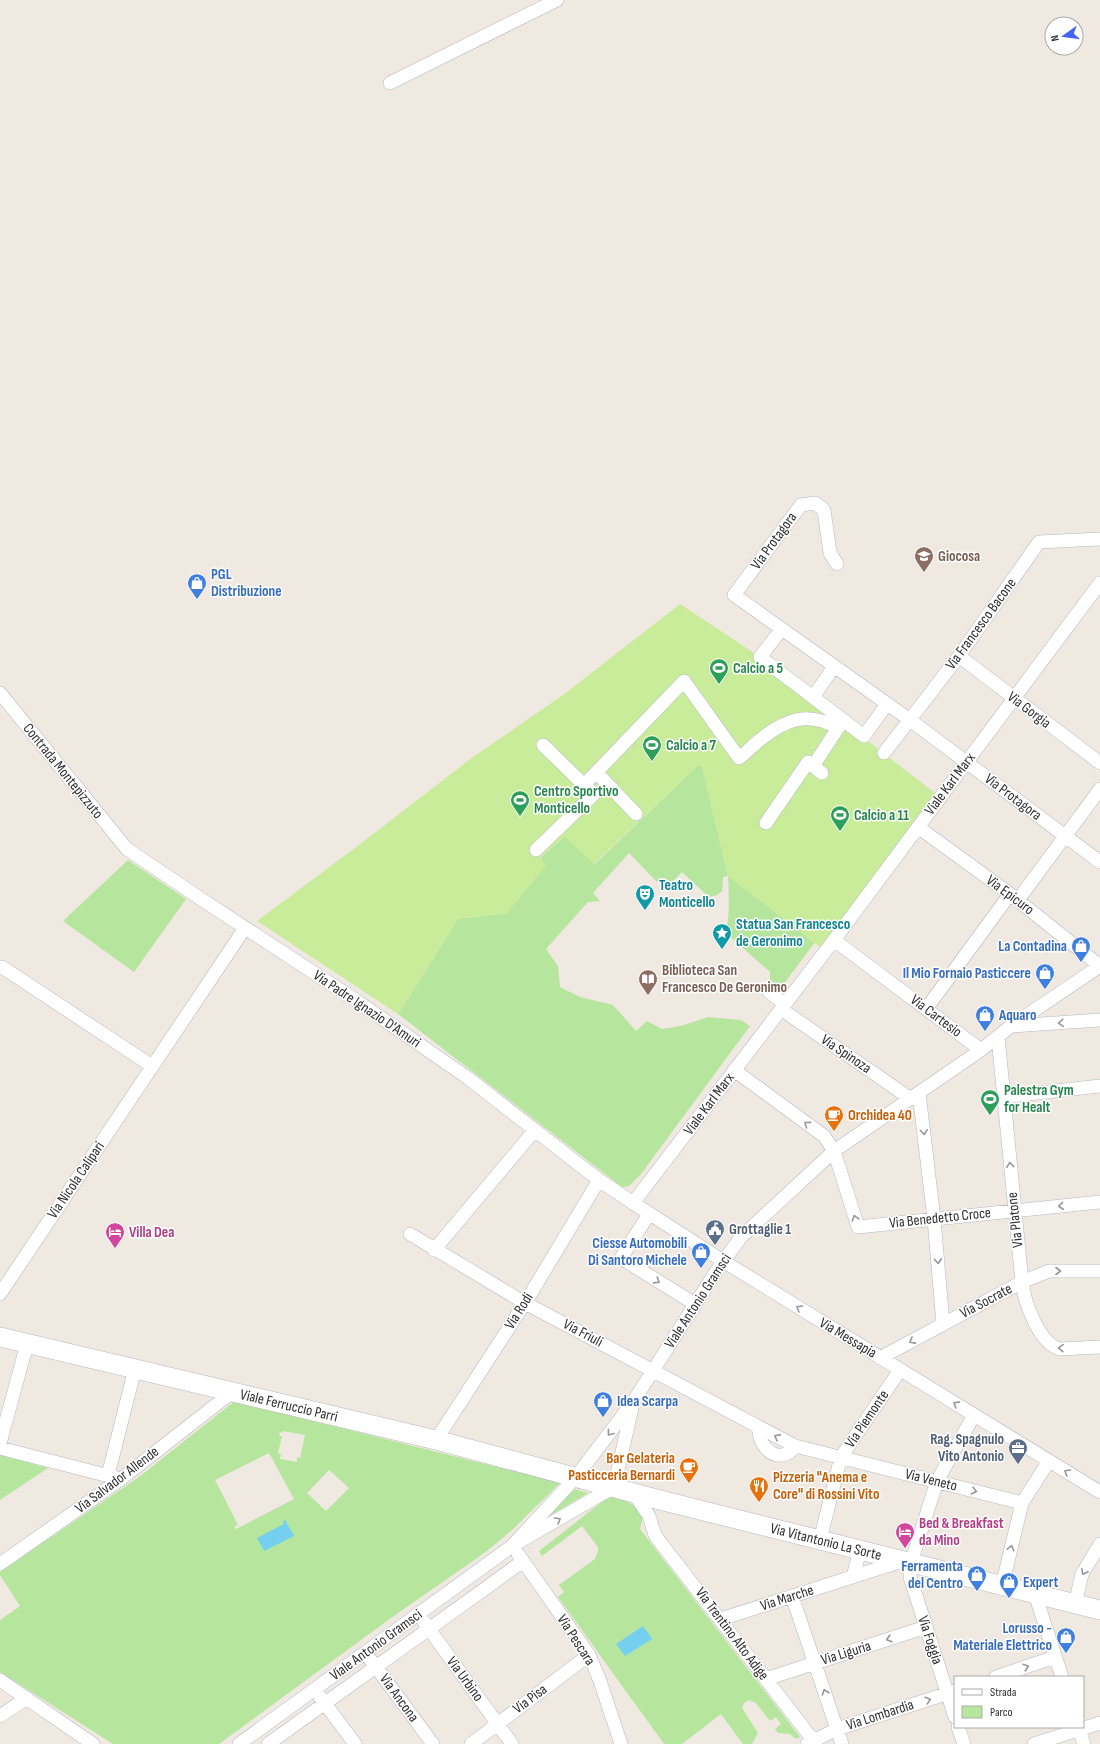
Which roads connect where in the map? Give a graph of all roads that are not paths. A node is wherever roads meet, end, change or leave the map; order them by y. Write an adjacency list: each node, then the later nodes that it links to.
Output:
1 (557, 0): 2 (street)
2 (390, 83)
3 (1100, 539): 7 (street, Via Francesco Bacone)
4 (837, 564): 6 (street, Via Protagora)
5 (1100, 583): 11 (street, Viale Karl Marx)
6 (781, 630): 8 (street, Via Protagora); 10 (street)
7 (959, 656): 11 (street, Via Gorgia); 13 (street, Via Francesco Bacone)
8 (834, 667): 10 (street); 12 (street, Via Protagora)
9 (0, 693): 26 (street, Contrada Montepizzuto)
10 (813, 697): 14 (street)
11 (1014, 698): 17 (street, Viale Karl Marx); 18 (street, Via Gorgia)
12 (887, 704): 13 (street, Via Protagora); 14 (street)
13 (910, 720): 16 (street, Via Francesco Bacone); 17 (street, Via Protagora)
14 (840, 724): 19 (street); 23 (street)
15 (543, 745): 20 (street)
16 (884, 753)
17 (966, 762): 24 (street, Viale Karl Marx); 25 (street, Via Protagora)
18 (1100, 763)
19 (596, 772): 20 (street); 22 (street)
20 (584, 785): 27 (street)
21 (1100, 789): 25 (street)
22 (636, 814)
23 (766, 823)
24 (918, 827): 29 (street, Via Epicuro); 31 (street, Viale Karl Marx)
25 (1065, 836): 28 (street, Via Protagora); 29 (street)
26 (127, 849): 30 (street, Via Padre Ignazio D'Amuri)
27 (536, 850)
28 (1100, 862)
29 (1014, 897): 32 (street, Via Epicuro); 36 (street)
30 (245, 928): 41 (street, Via Nicola Calipari); 46 (street, Via Padre Ignazio D'Amuri)
31 (834, 940): 35 (street, Viale Karl Marx); 36 (street, Via Cartesio)
32 (1100, 966): 38 (street, Viale Antonio Gramsci)
33 (2, 967): 41 (street)
34 (768, 991): 35 (street)
35 (783, 1006): 42 (street, Viale Karl Marx); 44 (street, Via Spinoza)
36 (926, 1009): 40 (street, Via Cartesio)
37 (1100, 1020): 38 (street, one-way to 38)
38 (1011, 1026): 39 (street, Viale Antonio Gramsci)
39 (998, 1037): 40 (street, Viale Antonio Gramsci); 45 (street, Via Platone)
40 (981, 1050): 44 (street, Viale Antonio Gramsci)
41 (152, 1066): 59 (street, Via Nicola Calipari)
42 (734, 1070): 47 (street, one-way to 42); 50 (street, Viale Karl Marx)
43 (1100, 1086): 45 (street)
44 (915, 1096): 47 (street, Viale Antonio Gramsci); 53 (street, one-way to 53)
45 (1002, 1097): 51 (street, Via Platone, one-way to 45)
46 (535, 1130): 48 (street, Via Padre Ignazio D'Amuri); 55 (street)
47 (834, 1151): 53 (street, Via Benedetto Croce, one-way to 47); 56 (street, Viale Antonio Gramsci)
48 (599, 1180): 50 (street, Via Messapia); 60 (street, Via Rodi)
49 (1100, 1202): 51 (street, Via Benedetto Croce, one-way to 51)
50 (633, 1203): 52 (street, Via Messapia)
51 (1014, 1210): 53 (street, Via Benedetto Croce); 58 (street, Via Platone)
52 (649, 1214): 56 (street, Via Messapia); 61 (street, one-way to 61)
53 (934, 1219): 62 (street, one-way to 62)
54 (410, 1234): 55 (street, Via Friuli)
55 (434, 1250): 60 (street, Via Friuli)
56 (723, 1261): 61 (street, Viale Antonio Gramsci); 66 (street, Via Messapia, one-way to 56)
57 (1100, 1271): 58 (street, Via Socrate, one-way to 57)
58 (1022, 1282): 62 (street, Via Socrate); 65 (street, Via Platone, one-way to 58)
59 (0, 1294)
60 (525, 1303): 68 (street, Via Friuli); 73 (street, Via Rodi)
61 (695, 1304): 68 (street, Viale Antonio Gramsci)
62 (943, 1324): 66 (street, Via Socrate, one-way to 66)
63 (0, 1338): 64 (street, Viale Ferruccio Parri)
64 (27, 1344): 67 (street, Viale Ferruccio Parri); 74 (street)
65 (1100, 1347)
66 (880, 1358): 69 (street, Via Messapia)
67 (135, 1369): 70 (street, Viale Ferruccio Parri); 78 (street)
68 (652, 1370): 71 (street, Viale Antonio Gramsci); 76 (street, Via Friuli, one-way to 68)
69 (900, 1370): 72 (street, Via Messapia, one-way to 69); 76 (street, Via Piemonte)
70 (230, 1393): 73 (street, Viale Ferruccio Parri); 80 (street, Via Salvador Allende)
71 (633, 1402): 79 (street, Viale Antonio Gramsci, one-way to 79); 82 (street, Viale Antonio Gramsci)
72 (974, 1415): 77 (street, Via Messapia); 81 (street, Via Foggia)
73 (436, 1440): 79 (street, Viale Ferruccio Parri)
74 (0, 1443)
75 (0, 1448): 78 (street)
76 (841, 1457): 81 (street, Via Veneto); 88 (street, Via Piemonte)
77 (1049, 1461): 84 (street, Via Messapia, one-way to 77); 86 (street)
78 (108, 1475): 80 (street)
79 (576, 1477): 82 (street, Via Vitantonio La Sorte); 90 (street, Viale Antonio Gramsci)
80 (121, 1479): 94 (street, Via Salvador Allende)
81 (936, 1482): 86 (street, Via Veneto, one-way to 86); 93 (street, Via Foggia)
82 (614, 1487): 83 (street, Via Vitantonio La Sorte); 90 (street, Viale Antonio Gramsci, one-way to 82)
83 (633, 1492): 85 (street, Via Vitantonio La Sorte); 87 (street, Via Trentino Alto Adige)
84 (1100, 1492)
85 (660, 1500): 87 (street); 88 (street, Via Vitantonio La Sorte)
86 (1022, 1503): 96 (street, one-way to 86)
87 (652, 1527): 102 (street, Via Trentino Alto Adige)
88 (820, 1540): 91 (street, Via Vitantonio La Sorte)
89 (1100, 1544): 99 (street, one-way to 99)
90 (512, 1546): 92 (street, Via Pescara); 101 (street, Viale Antonio Gramsci)
91 (860, 1550): 93 (street, Via Vitantonio La Sorte); 95 (street)
92 (523, 1561): 104 (street, Viale Antonio Gramsci); 106 (street, Via Pescara)
93 (907, 1562): 95 (street, Via Marche); 96 (street, Via Vitantonio La Sorte); 103 (street, Via Foggia)
94 (0, 1564)
95 (853, 1577): 98 (street, Via Marche)
96 (1002, 1586): 97 (street, Via Vitantonio La Sorte)
97 (1035, 1594): 99 (street, Via Vitantonio La Sorte); 107 (street)
98 (792, 1596): 102 (street, Via Marche); 108 (street)
99 (1075, 1604): 100 (street, Via Vitantonio La Sorte)
100 (1100, 1610)
101 (418, 1614): 104 (street, Via Urbino); 105 (street, Viale Antonio Gramsci)
102 (721, 1619): 112 (street, Via Trentino Alto Adige)
103 (926, 1628): 108 (street, Via Liguria, one-way to 108); 115 (street, Via Foggia)
104 (429, 1630): 109 (street, Viale Antonio Gramsci); 121 (street, Via Urbino)
105 (366, 1652): 109 (street, Via Ancona); 114 (street, Viale Antonio Gramsci)
106 (589, 1655): 121 (street, Via Pisa); 126 (street, Via Pescara)
107 (1055, 1657): 110 (street, one-way to 107); 111 (street)
108 (815, 1662): 112 (street, Via Liguria); 125 (street, one-way to 108)
109 (375, 1666): 117 (street, Viale Antonio Gramsci); 132 (street, Via Ancona)
110 (999, 1676)
111 (1062, 1676)
112 (766, 1679): 127 (street, Via Trentino Alto Adige)
113 (0, 1680): 116 (street)
114 (315, 1690): 117 (street); 129 (street, Viale Antonio Gramsci)
115 (951, 1692): 118 (street, Via Foggia); 125 (street, Via Lombardia, one-way to 115)
116 (27, 1698): 119 (street); 128 (street)
117 (324, 1703): 130 (street, Viale Antonio Gramsci); 131 (street)
118 (954, 1711)
119 (0, 1716)
120 (1100, 1723): 122 (street)
121 (497, 1724): 133 (street, Via Pisa); 134 (street, Via Urbino)
122 (1084, 1727)
123 (958, 1728): 136 (street)
124 (1078, 1728): 137 (street); 138 (street)
125 (837, 1729): 127 (street, Via Lombardia); 135 (street)
126 (617, 1742)
127 (810, 1742)
128 (93, 1744)
129 (239, 1744)
130 (268, 1744)
131 (355, 1744)
132 (433, 1744)
133 (470, 1744)
134 (512, 1744)
135 (842, 1744)
136 (964, 1744)
137 (1034, 1744)
138 (1084, 1744)

